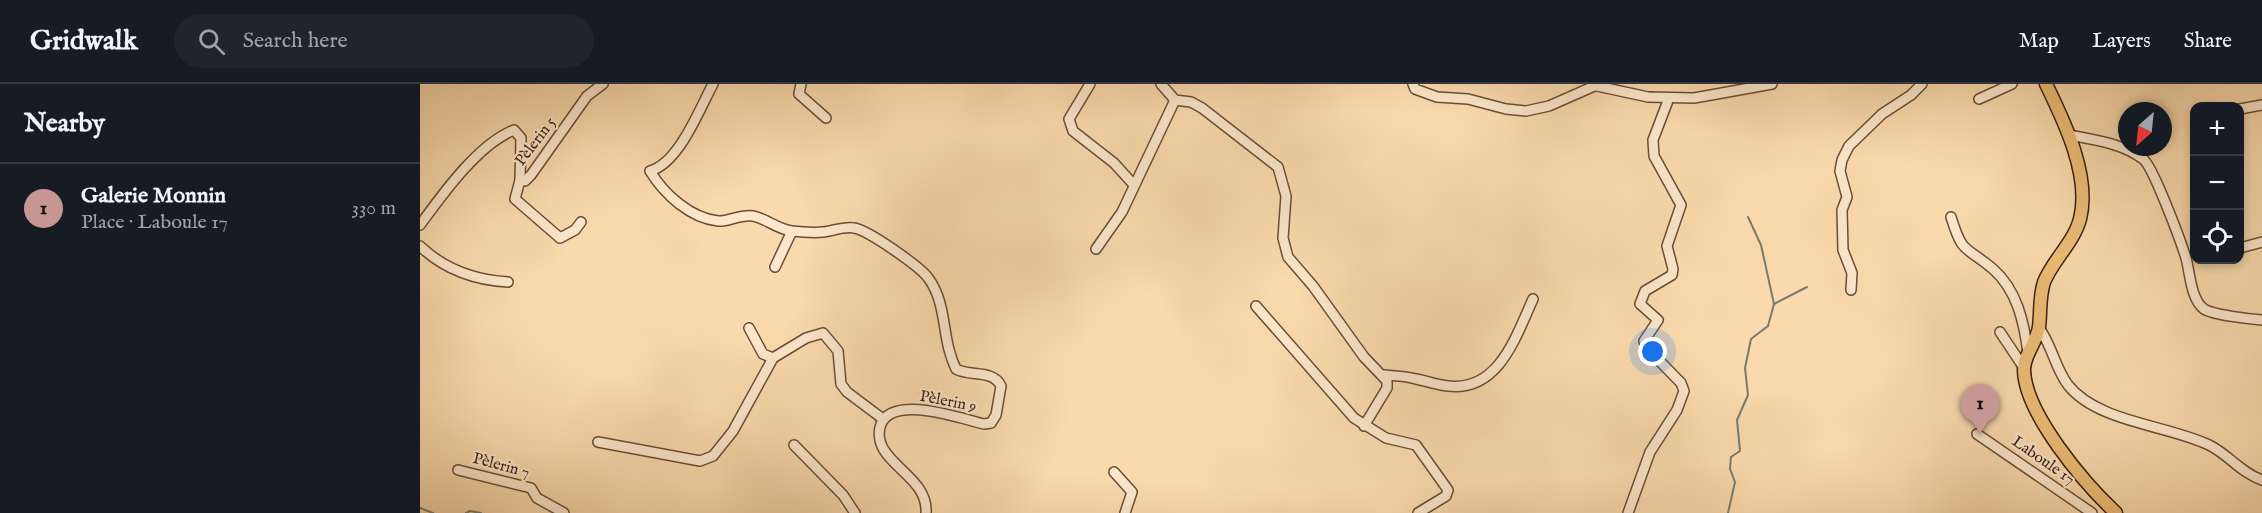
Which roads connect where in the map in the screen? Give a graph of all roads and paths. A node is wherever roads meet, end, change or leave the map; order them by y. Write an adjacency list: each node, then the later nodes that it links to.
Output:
1 (584, 84): 13 (street)
2 (603, 84): 13 (street, Pèlerin 5)
3 (713, 84): 26 (street)
4 (801, 84): 19 (street)
5 (1090, 84): 22 (street)
6 (1161, 84): 16 (street)
7 (1413, 84): 12 (street)
8 (1772, 84): 14 (street)
9 (1922, 84): 35 (street)
10 (2012, 84): 15 (street)
11 (2046, 84): 20 (main road)
12 (1598, 85): 14 (street)
13 (587, 96): 21 (street, Pèlerin 5)
14 (1669, 98): 59 (street)
15 (1980, 99)
16 (1175, 100): 22 (street); 45 (street)
17 (2262, 105): 18 (street)
18 (2244, 108)
19 (826, 118)
20 (2070, 135): 31 (street); 40 (main road)
21 (520, 180): 24 (street); 25 (street, Pèlerin 5)
22 (1134, 185): 30 (street)
23 (1951, 217): 42 (street)
24 (581, 222)
25 (420, 225)
26 (792, 231): 33 (street); 46 (street, Pèlerin 9)
27 (2262, 242): 29 (street)
28 (420, 246): 34 (street)
29 (2244, 247)
30 (1096, 249)
31 (2190, 254)
32 (2191, 264): 38 (street)
33 (775, 267)
34 (508, 282)
35 (1851, 290)
36 (1533, 298): 45 (street)
37 (1256, 306): 47 (street)
38 (2262, 320)
39 (749, 328): 43 (street)
40 (2039, 328): 42 (main road); 53 (street)
41 (2000, 332): 44 (street)
42 (2028, 353): 44 (main road)
43 (773, 358): 46 (street); 49 (street)
44 (2024, 368): 61 (main road)
45 (1384, 375): 47 (street)
46 (883, 419): 57 (street)
47 (1364, 426): 54 (street)
48 (1977, 434): 60 (street, Laboule 17)
49 (598, 442)
50 (794, 445): 56 (street)
51 (458, 470): 55 (street, Pèlerin 7)
52 (1113, 472): 58 (street)
53 (2262, 480)
54 (1422, 512)
55 (564, 513)
56 (855, 513)
57 (926, 513)
58 (1125, 513)
59 (1628, 513)
60 (2092, 513)
61 (2116, 513)

